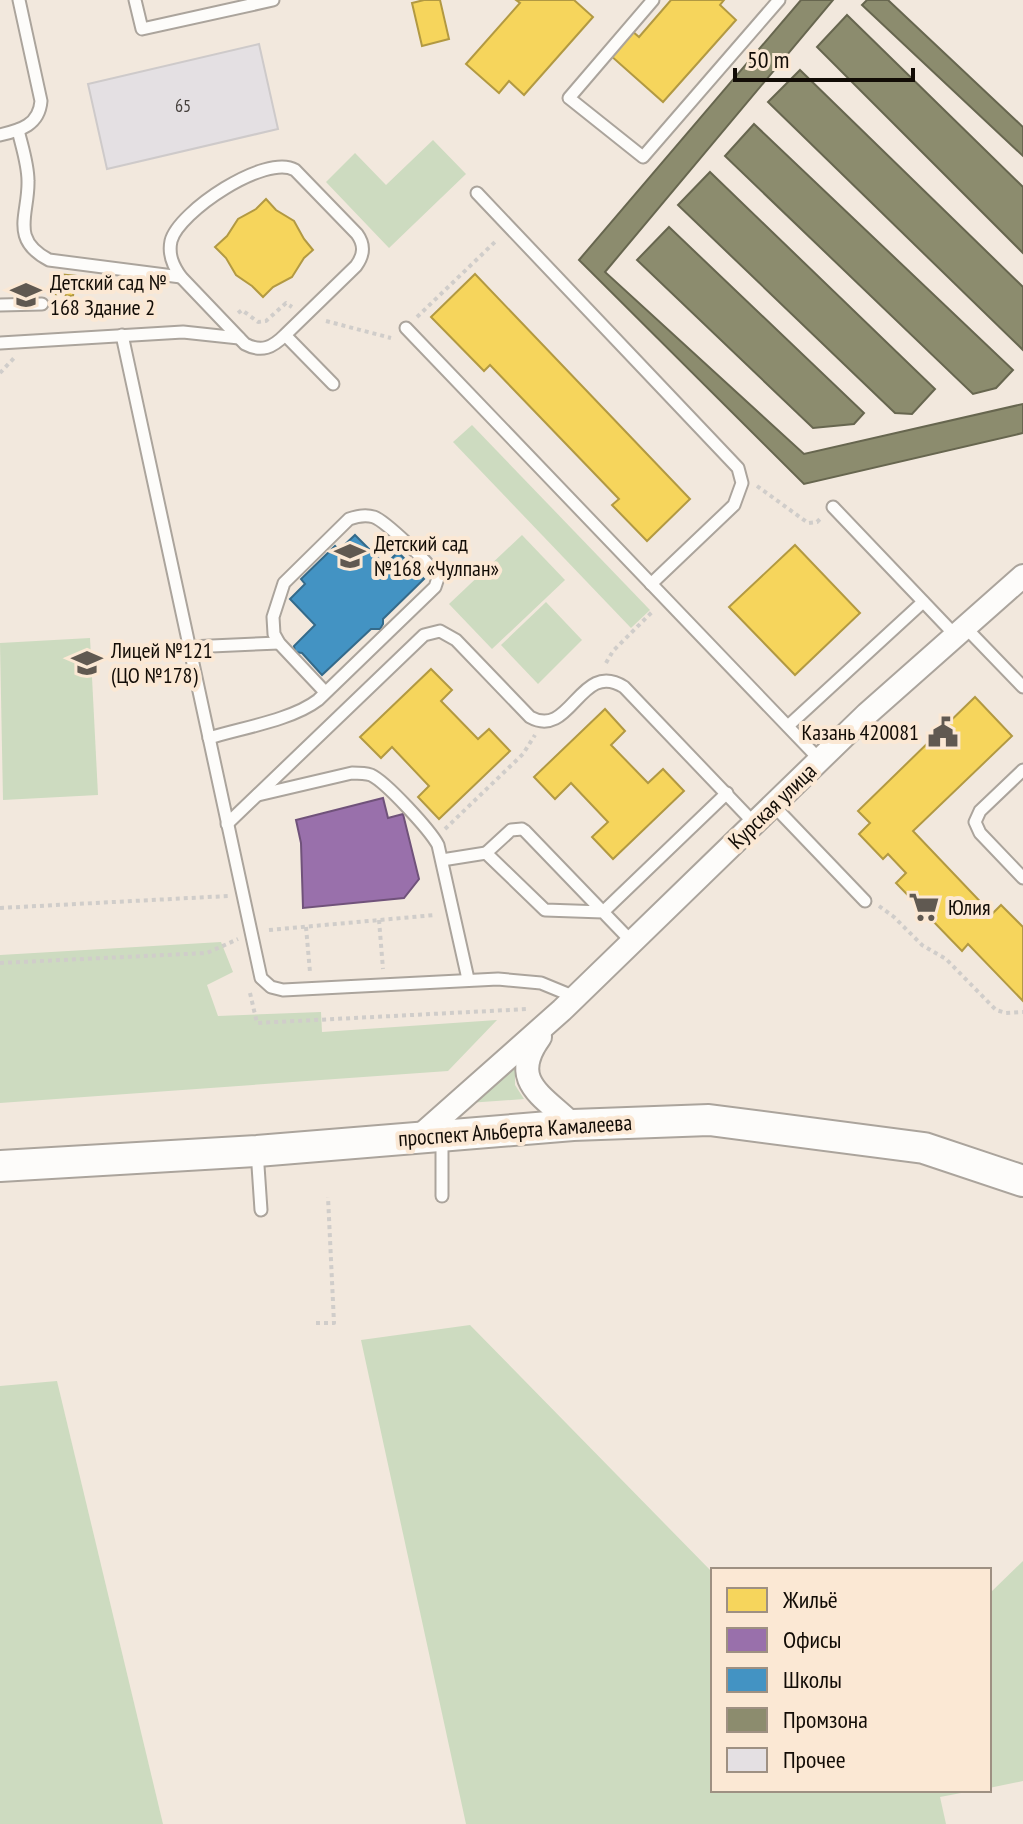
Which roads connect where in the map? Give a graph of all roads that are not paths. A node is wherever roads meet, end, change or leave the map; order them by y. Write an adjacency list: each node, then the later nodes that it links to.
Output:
1 (19, 0): 6 (lane)
2 (135, 0): 3 (lane)
3 (273, 0)
4 (653, 0): 5 (lane)
5 (779, 0)
6 (18, 130): 7 (lane); 9 (lane)
7 (0, 135)
8 (477, 193): 20 (lane)
9 (181, 277): 14 (lane); 15 (lane)
10 (42, 304): 11 (lane)
11 (0, 305)
12 (406, 328): 20 (lane)
13 (122, 335): 15 (lane); 16 (lane); 24 (lane)
14 (285, 335): 15 (lane); 17 (lane)
15 (239, 338)
16 (0, 343)
17 (333, 384)
18 (833, 507): 21 (lane)
19 (1023, 576): 22 (street, Курская улица)
20 (651, 584): 27 (lane)
21 (923, 602): 22 (lane); 27 (lane)
22 (961, 632): 25 (lane); 29 (street, Курская улица)
23 (279, 643): 24 (lane); 26 (lane); 26 (lane)
24 (189, 647): 28 (lane)
25 (1023, 687)
26 (325, 692): 28 (lane)
27 (788, 726): 29 (lane)
28 (209, 738): 35 (lane)
29 (820, 760): 33 (street, Курская улица)
30 (1023, 770): 38 (lane)
31 (727, 793): 32 (lane); 34 (lane); 40 (lane)
32 (257, 795): 35 (lane); 37 (lane)
33 (773, 805): 34 (street, Курская улица); 39 (lane)
34 (754, 823): 41 (street, Курская улица)
35 (227, 824): 42 (lane)
36 (486, 853): 37 (lane); 40 (lane); 40 (lane)
37 (442, 860): 42 (lane)
38 (1023, 878)
39 (865, 901)
40 (603, 912): 41 (lane)
41 (632, 942): 43 (street, Курская улица)
42 (468, 979): 43 (lane)
43 (569, 1003): 44 (street, Курская улица); 45 (street, Курская улица)
44 (573, 1125): 45 (main road, проспект Альберта Камалеева); 48 (main road, проспект Альберта Камалеева)
45 (431, 1135): 46 (main road, проспект Альберта Камалеева); 49 (lane)
46 (257, 1151): 47 (main road, проспект Альберта Камалеева); 50 (lane)
47 (0, 1166)
48 (1023, 1181)
49 (442, 1196)
50 (261, 1210)

